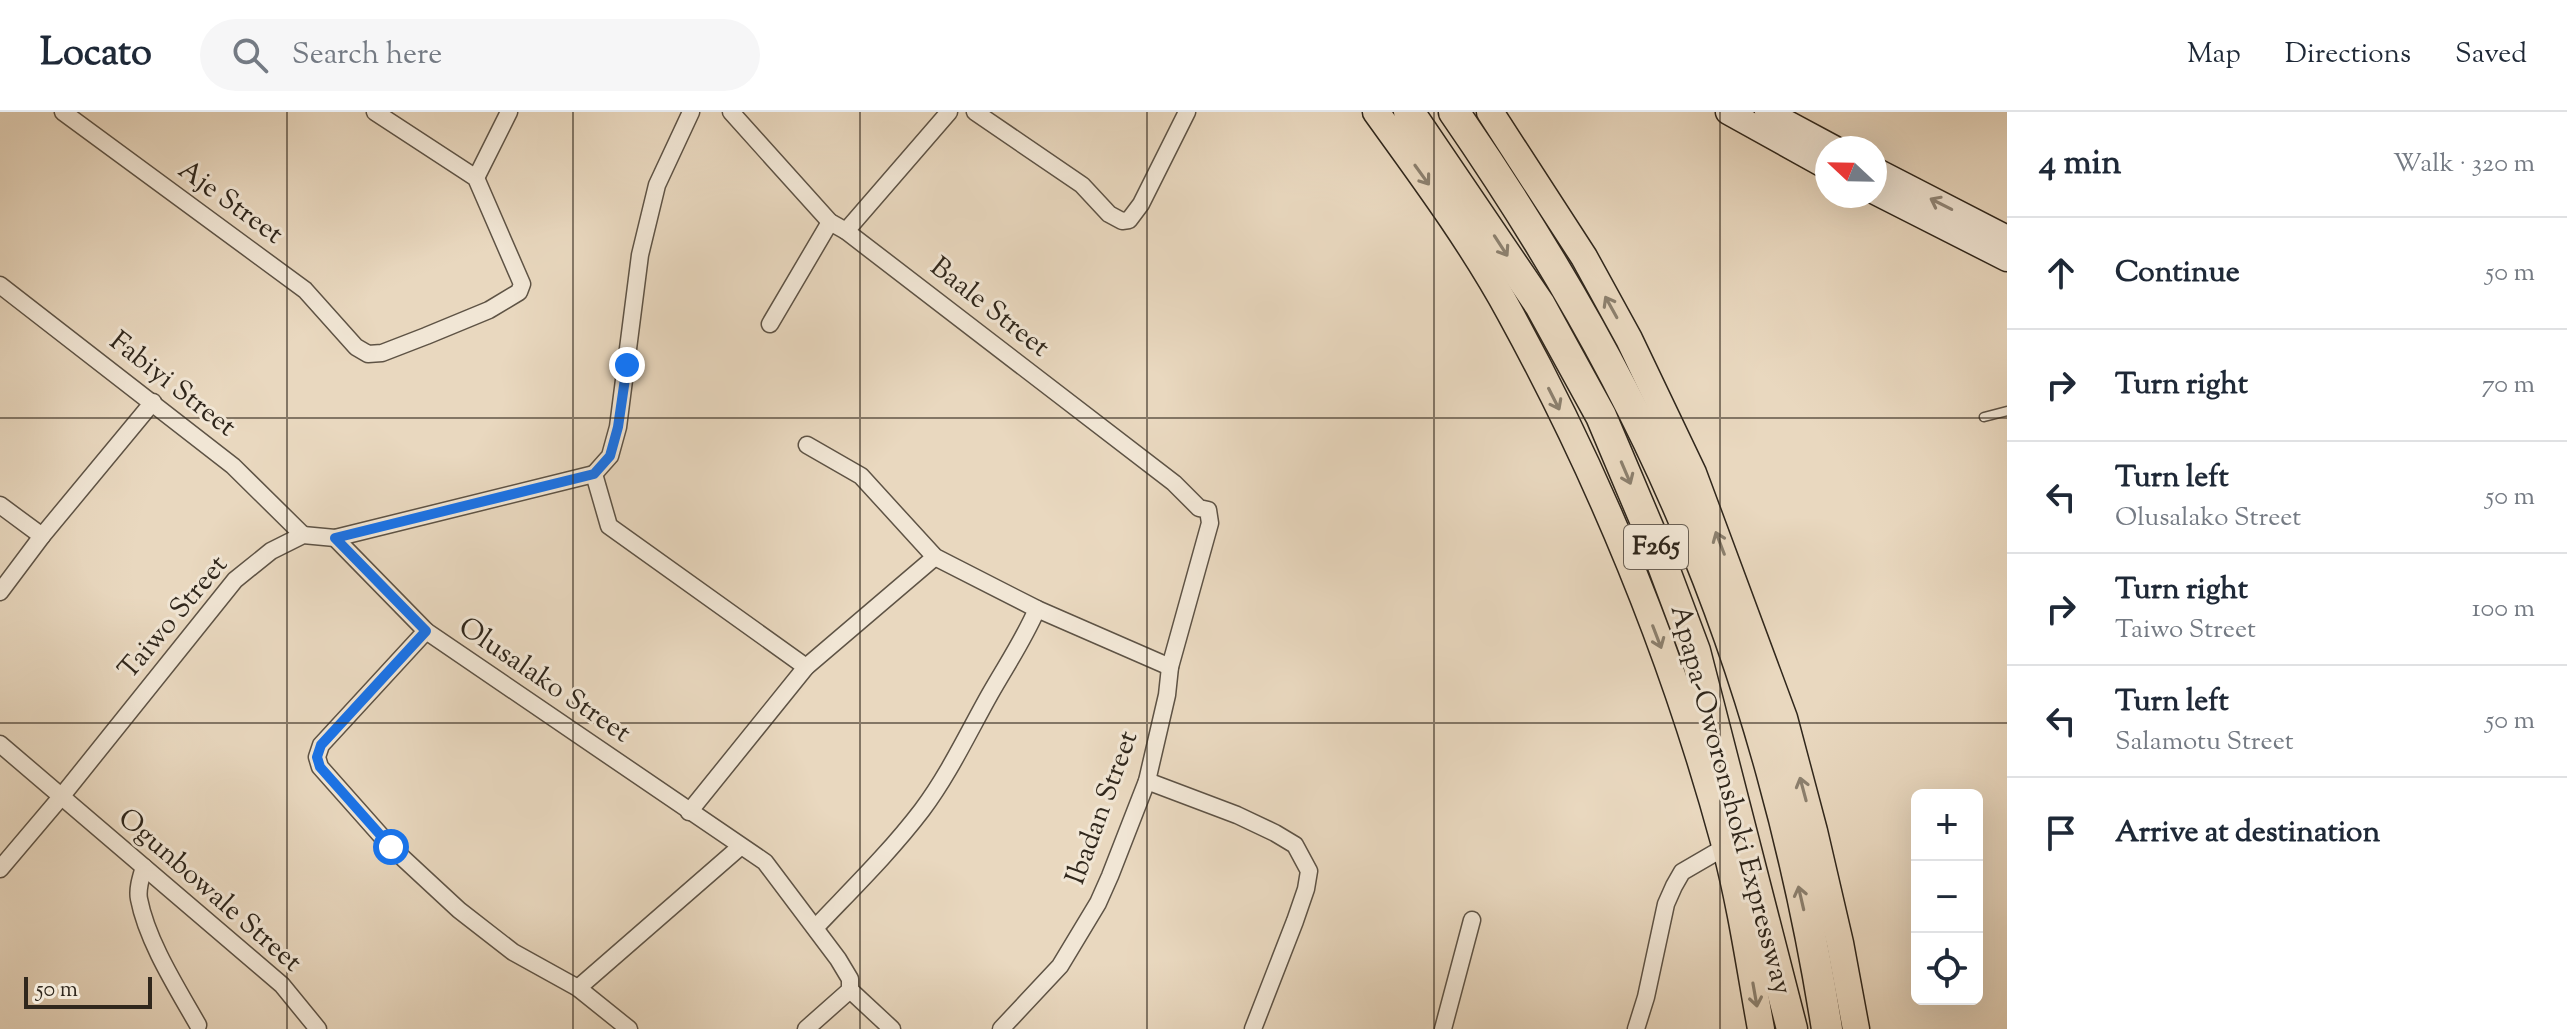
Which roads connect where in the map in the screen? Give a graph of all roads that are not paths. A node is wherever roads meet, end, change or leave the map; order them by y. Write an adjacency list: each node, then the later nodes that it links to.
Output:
1 (63, 112): 18 (street, Aje Street)
2 (375, 112): 18 (street)
3 (509, 112): 18 (street)
4 (691, 112): 30 (street)
5 (731, 112): 20 (street, Baale Street)
6 (949, 112): 21 (street)
7 (975, 112): 8 (street)
8 (1187, 112)
9 (1376, 112): 47 (main road, Apapa-Oworonshoki Expressway, one-way to 47)
10 (1409, 112): 64 (highway, Apapa-Oworonshoki Expressway / F265, one-way to 64)
11 (1454, 112): 65 (highway, Apapa-Oworonshoki Expressway / F265, one-way to 11)
12 (1490, 112): 66 (main road, one-way to 12)
13 (1728, 112): 16 (street)
14 (1767, 112): 15 (street)
15 (1815, 138)
16 (1815, 160)
17 (1887, 176): 22 (street, one-way to 17)
18 (476, 178)
19 (1887, 198): 23 (street)
20 (830, 222): 21 (street, Baale Street); 25 (street)
21 (846, 231): 35 (street, Baale Street)
22 (2007, 238)
23 (2007, 259)
24 (0, 285): 26 (street, Fabiyi Street)
25 (770, 324)
26 (153, 402): 32 (street, Fabiyi Street); 33 (street)
27 (2007, 411): 28 (lane)
28 (1984, 417)
29 (807, 445): 36 (street)
30 (594, 474): 34 (street); 40 (street)
31 (0, 505): 33 (street)
32 (303, 535): 34 (street); 44 (street, Taiwo Street)
33 (42, 536): 37 (street)
34 (335, 538): 39 (street, Olusalako Street)
35 (1205, 538): 41 (street, Ibadan Street)
36 (935, 557): 38 (street); 40 (street)
37 (0, 592)
38 (1037, 609): 41 (street); 51 (street)
39 (426, 631): 45 (street, Olusalako Street); 52 (street)
40 (806, 667): 45 (street)
41 (1170, 667): 43 (street, Ibadan Street)
42 (0, 744): 44 (street, Ogunbowale Street)
43 (1147, 781): 55 (street, Ibadan Street); 60 (street)
44 (61, 797): 48 (street, Ogunbowale Street); 49 (street, Taiwo Street)
45 (689, 812): 46 (street, Olusalako Street)
46 (740, 847): 51 (street, Olusalako Street); 52 (street)
47 (1725, 847): 62 (street); 63 (main road, Apapa-Oworonshoki Expressway, one-way to 63)
48 (144, 867): 54 (street); 56 (street, Ogunbowale Street)
49 (0, 869)
50 (1472, 920): 61 (street)
51 (816, 927): 53 (street, Olusalako Street)
52 (578, 988): 57 (street)
53 (850, 990): 58 (street); 59 (street)
54 (198, 1025)
55 (1004, 1026)
56 (318, 1029)
57 (629, 1029)
58 (806, 1029)
59 (892, 1029)
60 (1253, 1029)
61 (1443, 1029)
62 (1636, 1029)
63 (1761, 1029)
64 (1792, 1029)
65 (1827, 1029)
66 (1856, 1029)

